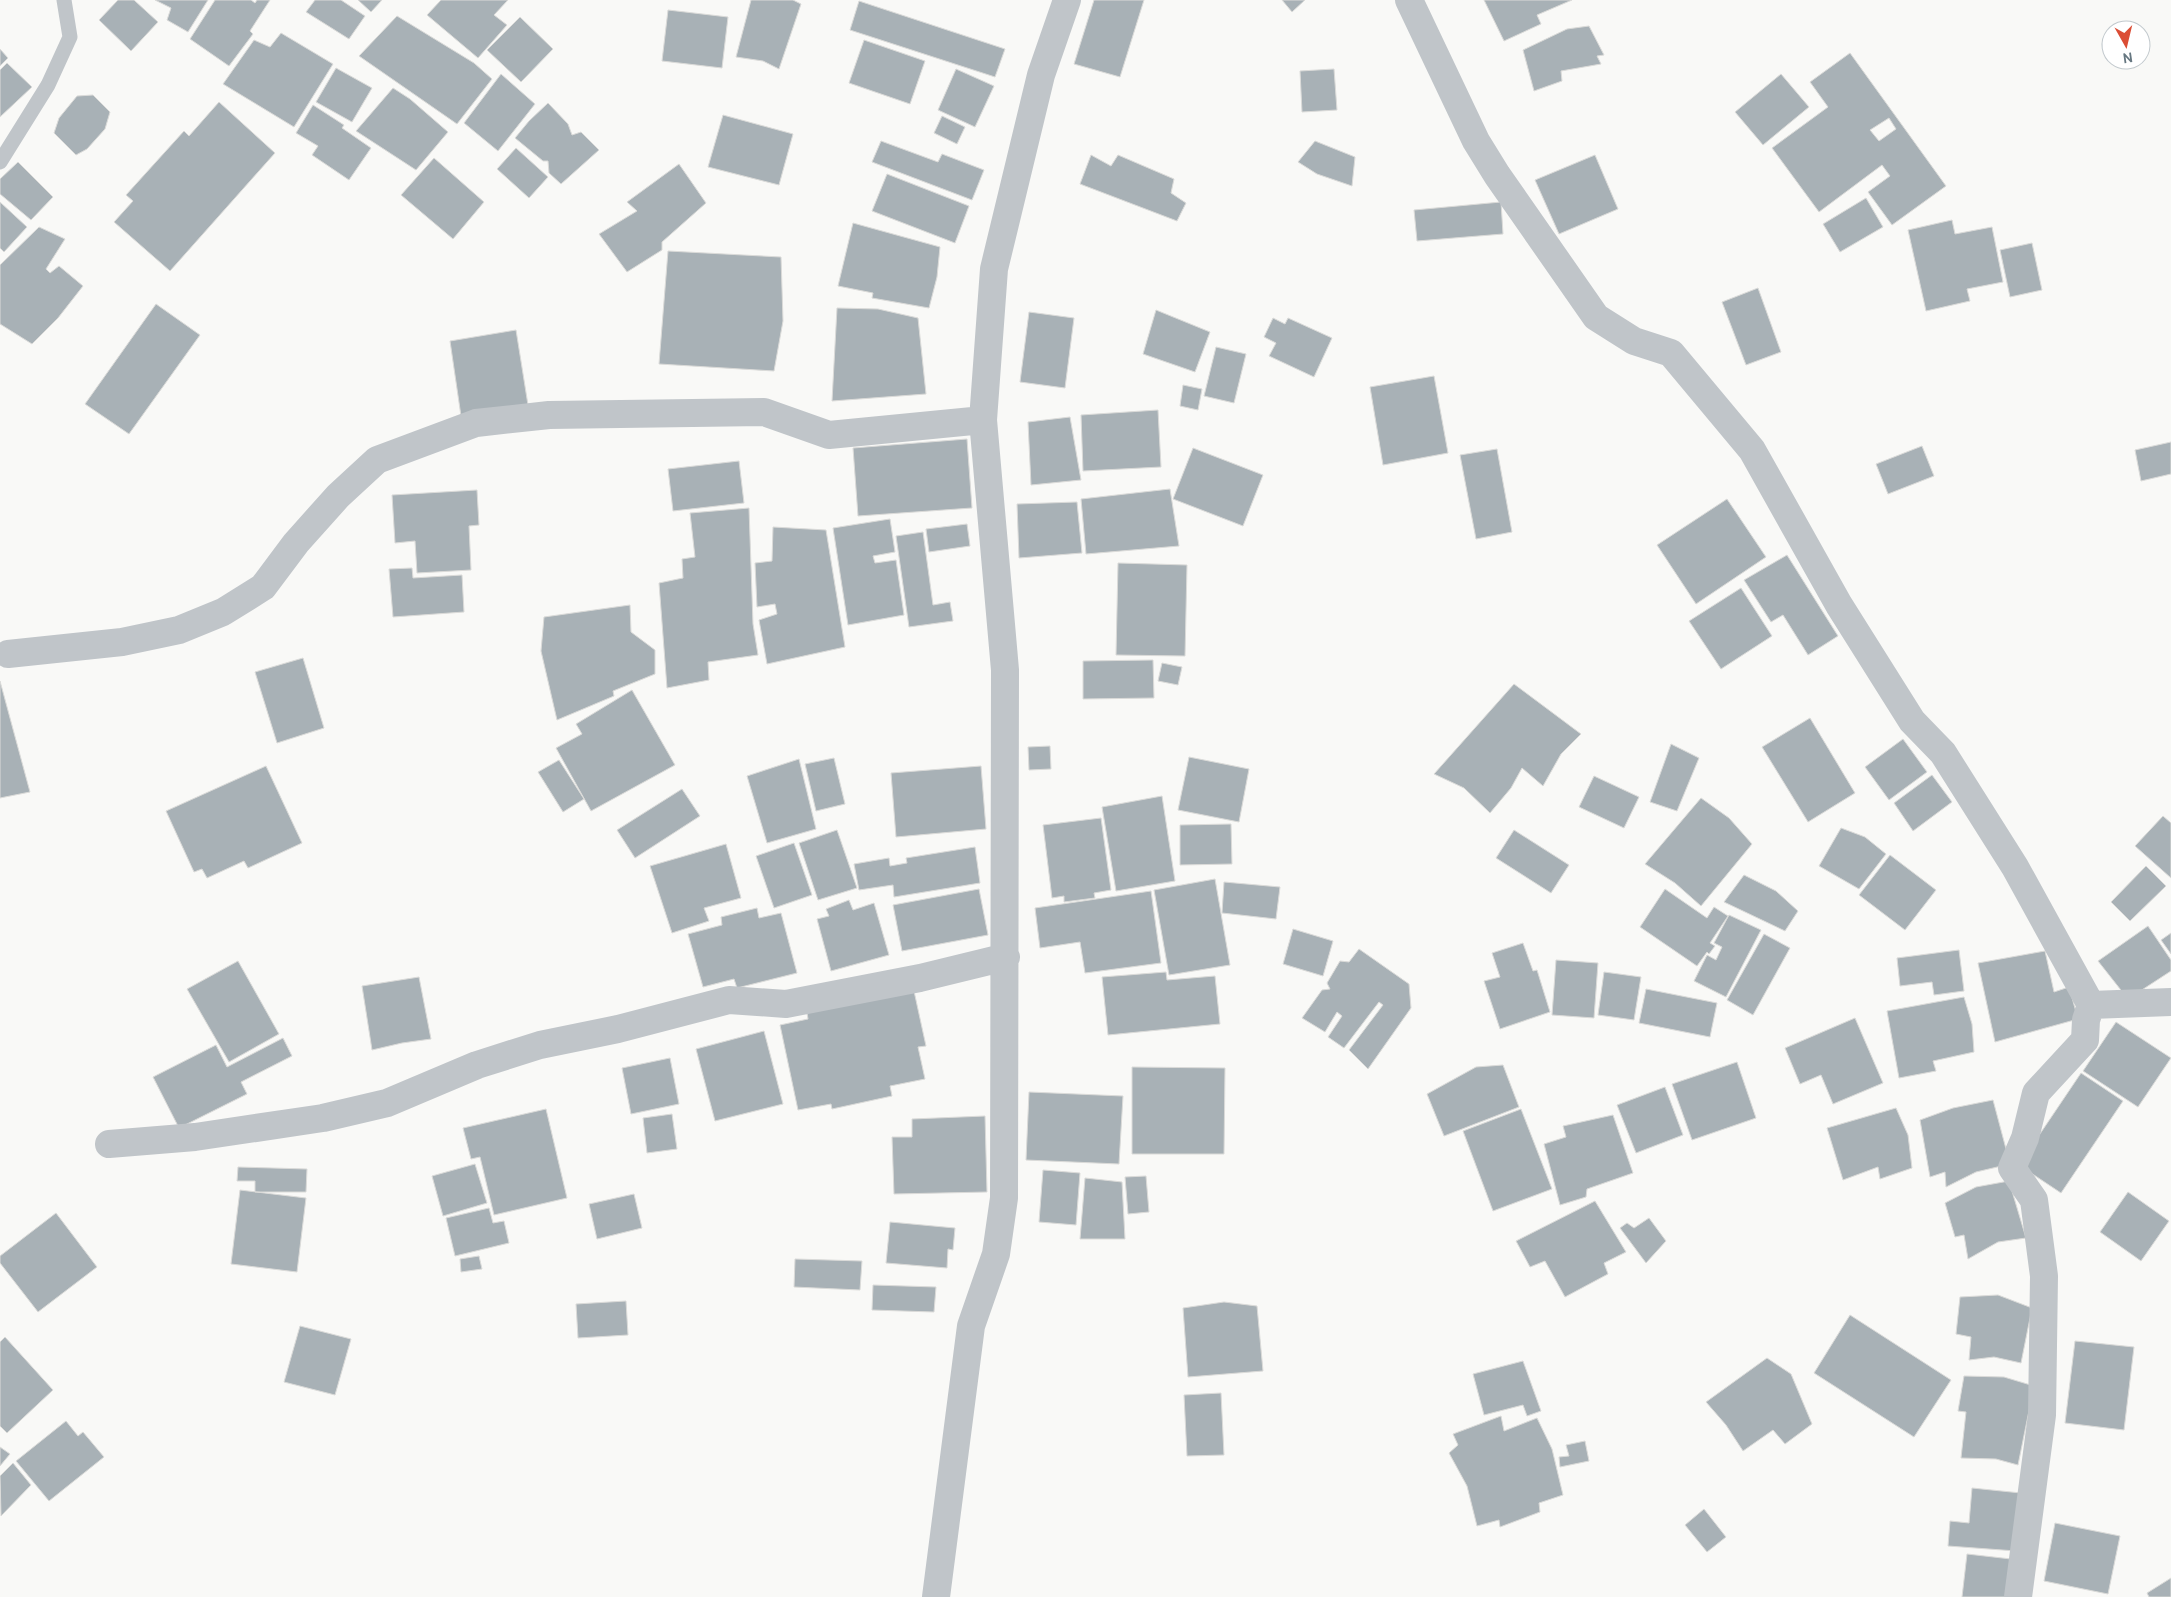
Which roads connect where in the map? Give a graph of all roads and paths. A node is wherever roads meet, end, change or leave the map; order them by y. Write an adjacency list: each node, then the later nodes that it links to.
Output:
1 (64, 0): 4 (lane)
2 (1067, 0): 5 (street)
3 (1409, 0): 9 (street)
4 (0, 162)
5 (983, 420): 6 (street); 7 (street)
6 (8, 654)
7 (1006, 957): 10 (street); 11 (street)
8 (2171, 1002): 9 (street)
9 (2091, 1005): 12 (street)
10 (109, 1144)
11 (936, 1597)
12 (2018, 1597)

